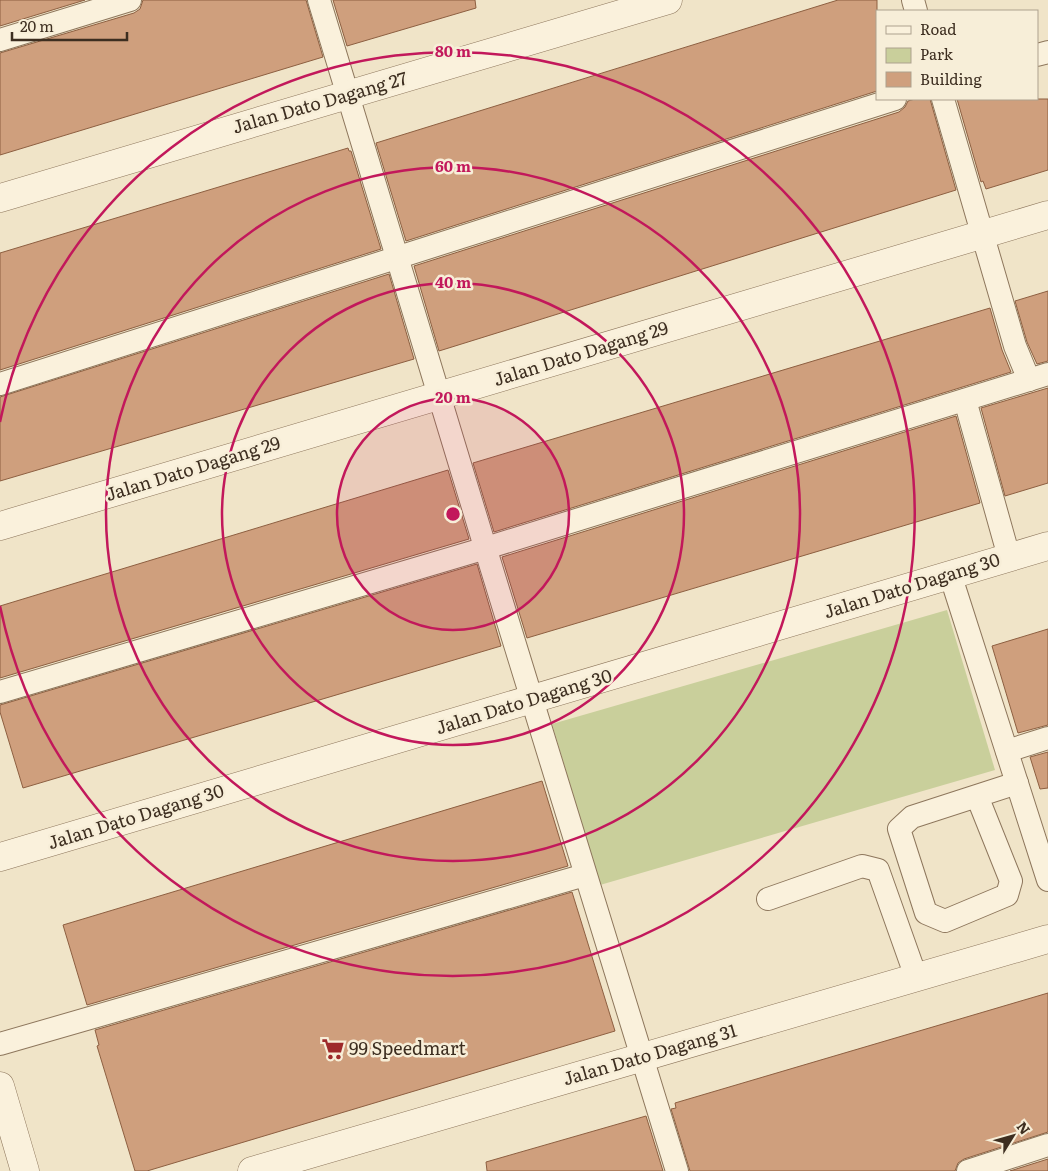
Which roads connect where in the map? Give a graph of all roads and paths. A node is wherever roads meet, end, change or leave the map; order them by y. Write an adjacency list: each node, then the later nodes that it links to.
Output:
1 (130, 0): 4 (lane)
2 (320, 0): 5 (lane)
3 (668, 0): 5 (street, Jalan Dato Dagang 27)
4 (0, 40)
5 (348, 95): 8 (street, Jalan Dato Dagang 27); 11 (lane)
6 (892, 100): 11 (lane)
7 (943, 100): 10 (lane)
8 (0, 198)
9 (1048, 215): 10 (street, Jalan Dato Dagang 29)
10 (984, 234): 12 (lane); 14 (street, Jalan Dato Dagang 29)
11 (397, 256): 13 (lane); 14 (lane)
12 (1039, 377): 15 (lane)
13 (0, 384)
14 (440, 396): 16 (street, Jalan Dato Dagang 29); 18 (lane)
15 (965, 400): 18 (lane); 19 (lane)
16 (0, 526)
17 (1048, 546): 19 (street, Jalan Dato Dagang 30)
18 (486, 548): 21 (lane); 22 (lane)
19 (1009, 557): 20 (street, Jalan Dato Dagang 30)
20 (950, 574): 22 (street, Jalan Dato Dagang 30); 24 (lane)
21 (0, 692)
22 (532, 699): 27 (street, Jalan Dato Dagang 30); 28 (lane)
23 (1048, 738): 24 (lane)
24 (1007, 752): 25 (lane)
25 (1017, 783): 26 (lane); 29 (lane)
26 (977, 796): 26 (lane)
27 (1, 855)
28 (585, 875): 33 (lane); 34 (lane)
29 (1048, 880)
30 (768, 899): 32 (lane)
31 (1048, 939): 32 (street, Jalan Dato Dagang 31)
32 (916, 977): 34 (street, Jalan Dato Dagang 31)
33 (0, 1044)
34 (641, 1057): 38 (street, Jalan Dato Dagang 31); 39 (lane)
35 (0, 1086): 37 (street)
36 (1048, 1145): 40 (lane)
37 (25, 1171)
38 (252, 1171)
39 (677, 1171)
40 (968, 1171)

